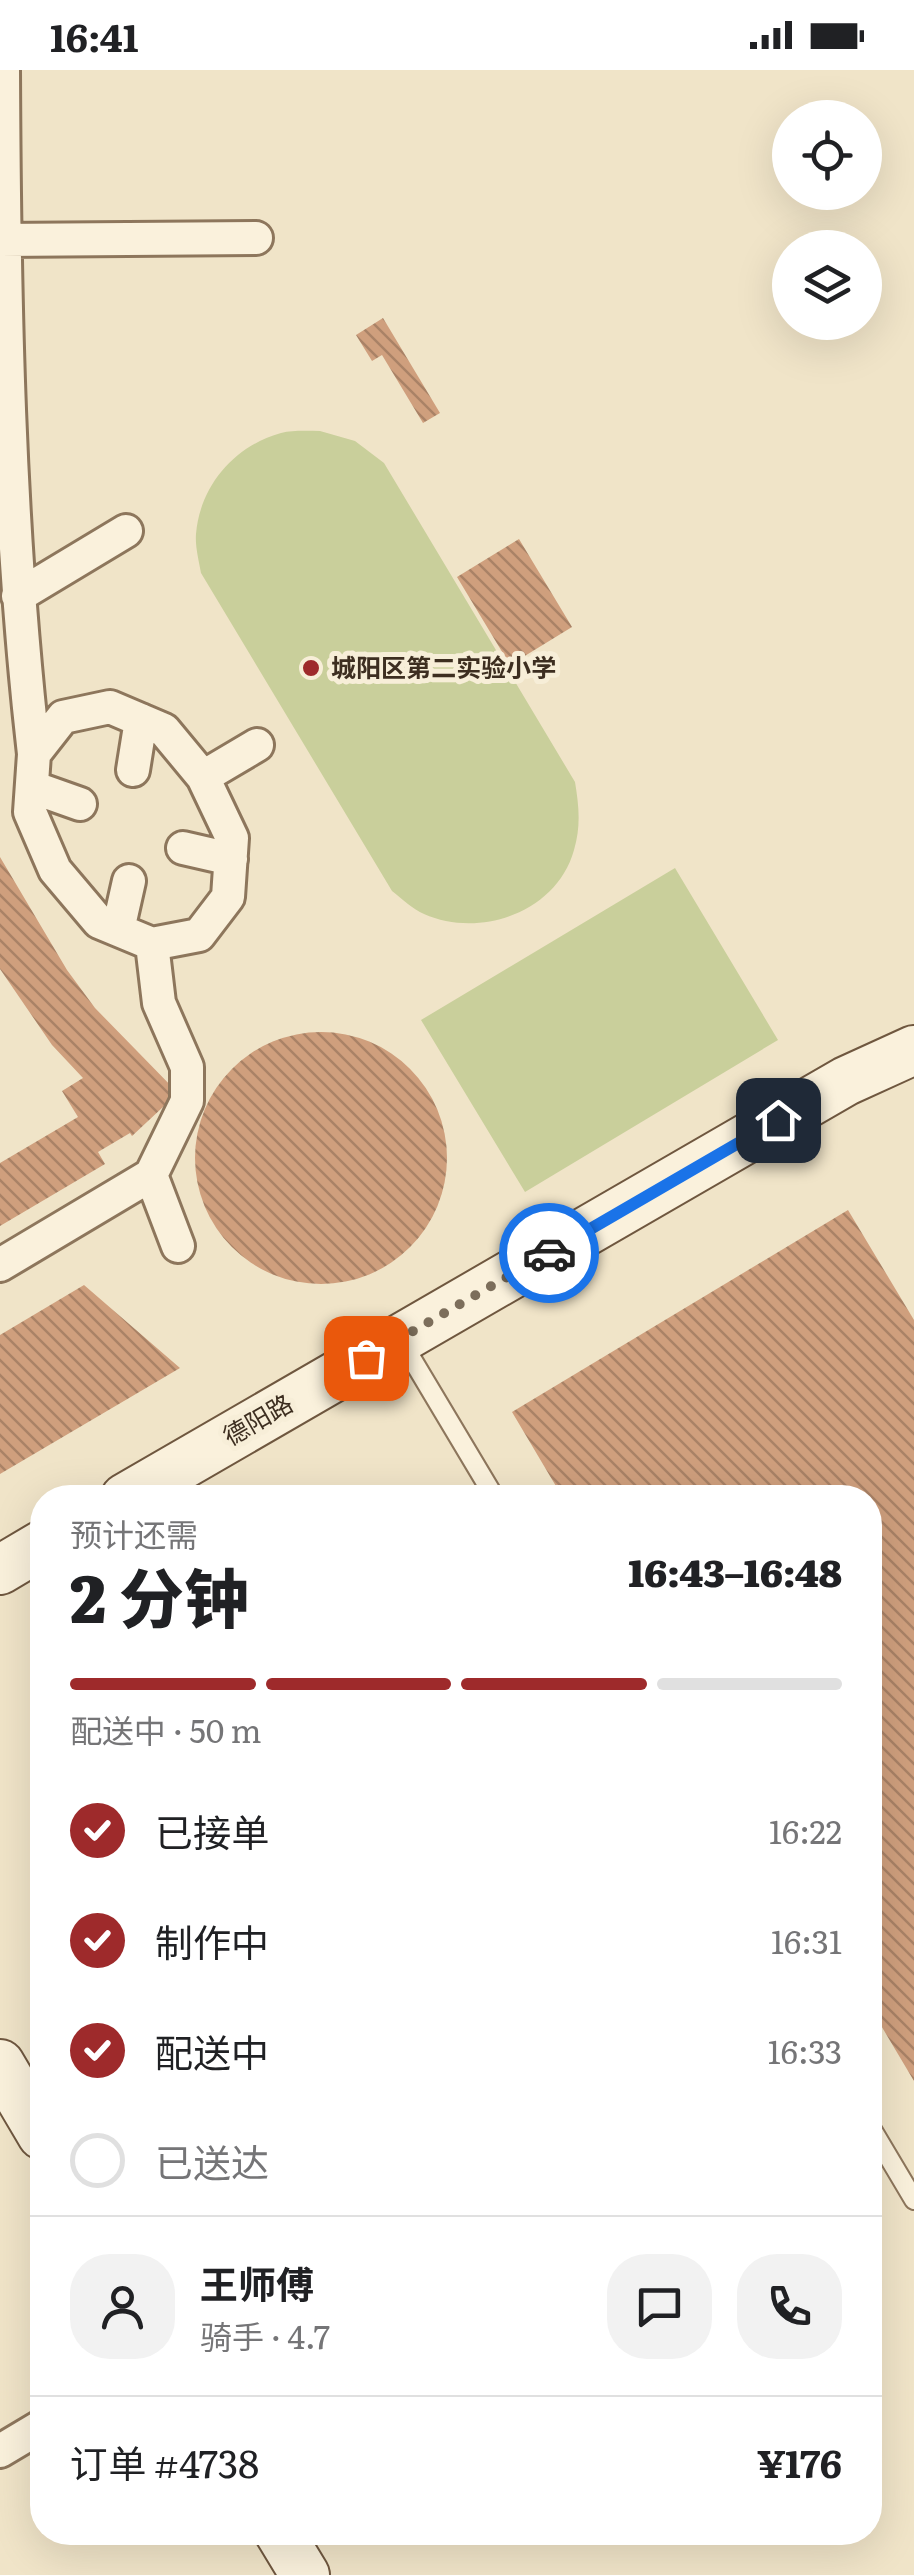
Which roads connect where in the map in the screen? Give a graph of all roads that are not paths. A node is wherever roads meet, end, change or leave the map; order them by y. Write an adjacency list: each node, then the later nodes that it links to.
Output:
1 (3, 70): 3 (street)
2 (256, 238): 3 (street)
3 (2, 240): 4 (street)
4 (6, 478): 6 (street)
5 (126, 530): 6 (street)
6 (18, 596): 10 (street)
7 (140, 720): 9 (street); 10 (street); 11 (street)
8 (257, 746): 11 (street)
9 (134, 770)
10 (33, 771): 12 (street); 16 (street)
11 (204, 777): 14 (street)
12 (80, 804)
13 (183, 848): 14 (street)
14 (231, 860): 17 (street)
15 (129, 881): 16 (street)
16 (118, 930): 17 (street)
17 (152, 944): 19 (street)
18 (914, 1050): 22 (street, 德阳路)
19 (151, 1175): 20 (street); 21 (street)
20 (178, 1246)
21 (0, 1265)
22 (400, 1338): 23 (street, 德阳路); 24 (lane)
23 (147, 1485)
24 (487, 1485)
25 (30, 1552): 26 (street)
26 (0, 1570)
27 (0, 2064): 28 (street)
28 (30, 2115)
29 (882, 2146): 30 (lane)
30 (914, 2200)
31 (30, 2433): 32 (street)
32 (0, 2451)
33 (287, 2545): 34 (street)
34 (304, 2575)

